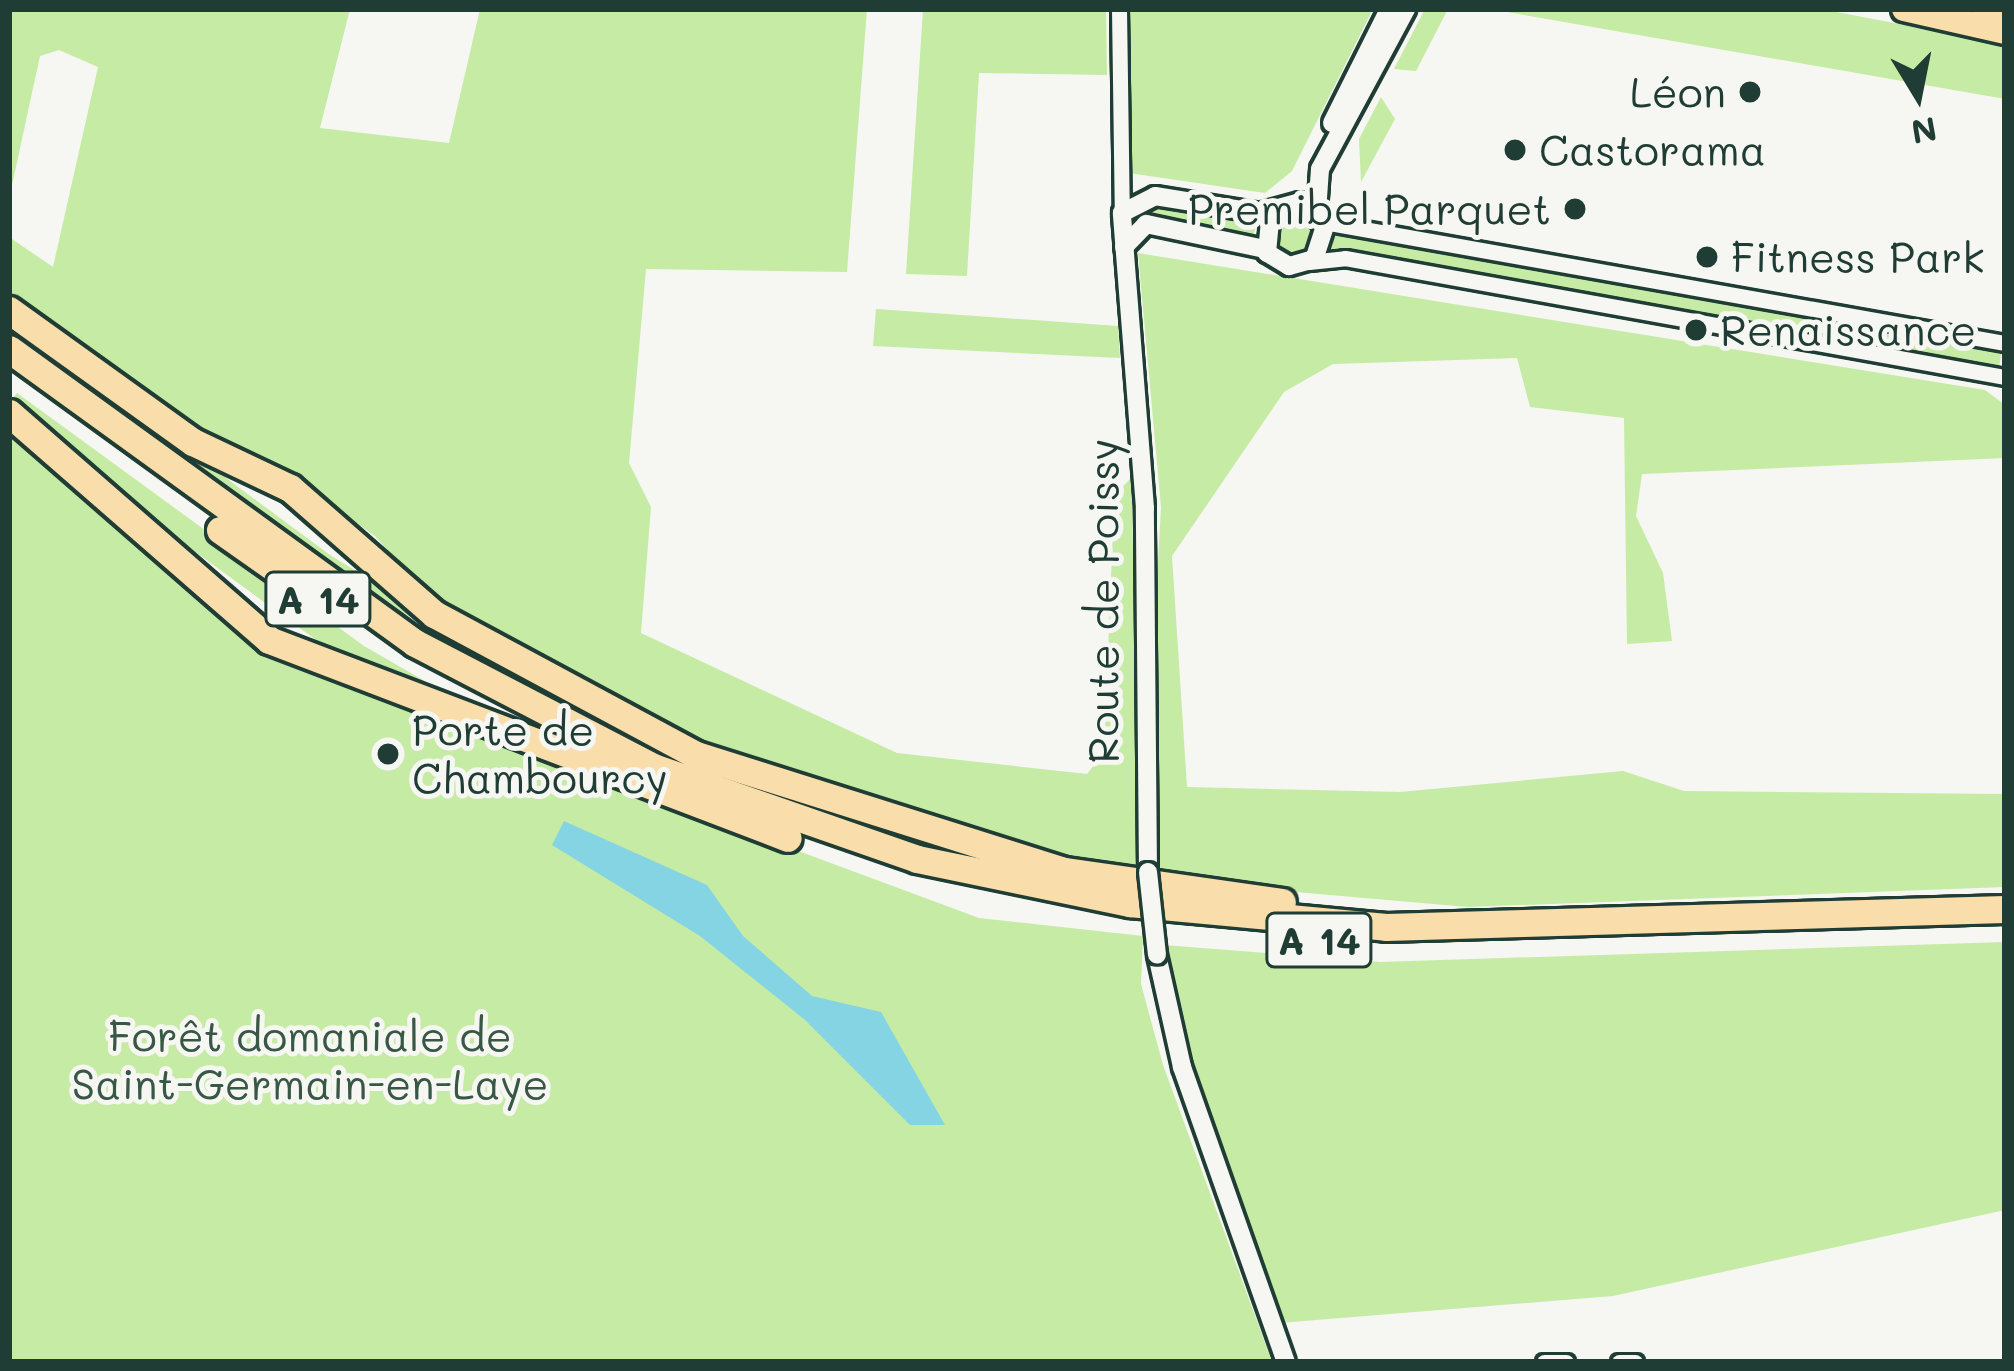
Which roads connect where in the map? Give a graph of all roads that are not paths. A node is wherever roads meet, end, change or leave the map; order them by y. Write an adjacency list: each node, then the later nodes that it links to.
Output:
1 (1119, 9): 9 (street, Route de Poissy)
2 (1388, 9): 8 (street)
3 (1406, 9): 10 (street)
4 (1904, 9): 7 (main road)
5 (1984, 9): 6 (main road)
6 (2005, 14)
7 (2005, 32)
8 (1277, 206): 9 (street); 10 (street); 12 (street)
9 (1122, 213): 11 (street, Route de Poissy)
10 (1320, 217): 13 (street); 15 (street)
11 (1124, 247): 12 (street); 24 (street, Route de Poissy, bridge)
12 (1264, 249): 13 (street)
13 (1310, 262): 18 (street)
14 (9, 310): 23 (highway)
15 (2005, 344)
16 (9, 349): 23 (highway, A 14)
17 (9, 370): 20 (highway, A 14)
18 (2005, 376)
19 (9, 413): 20 (highway)
20 (652, 790): 22 (highway, A 14)
21 (2005, 910): 23 (highway, A 14)
22 (2005, 925)
23 (1518, 926)
24 (1286, 1362)
25 (1544, 1362): 26 (street)
26 (1566, 1362)
27 (1619, 1362): 28 (street)
28 (1635, 1362)

